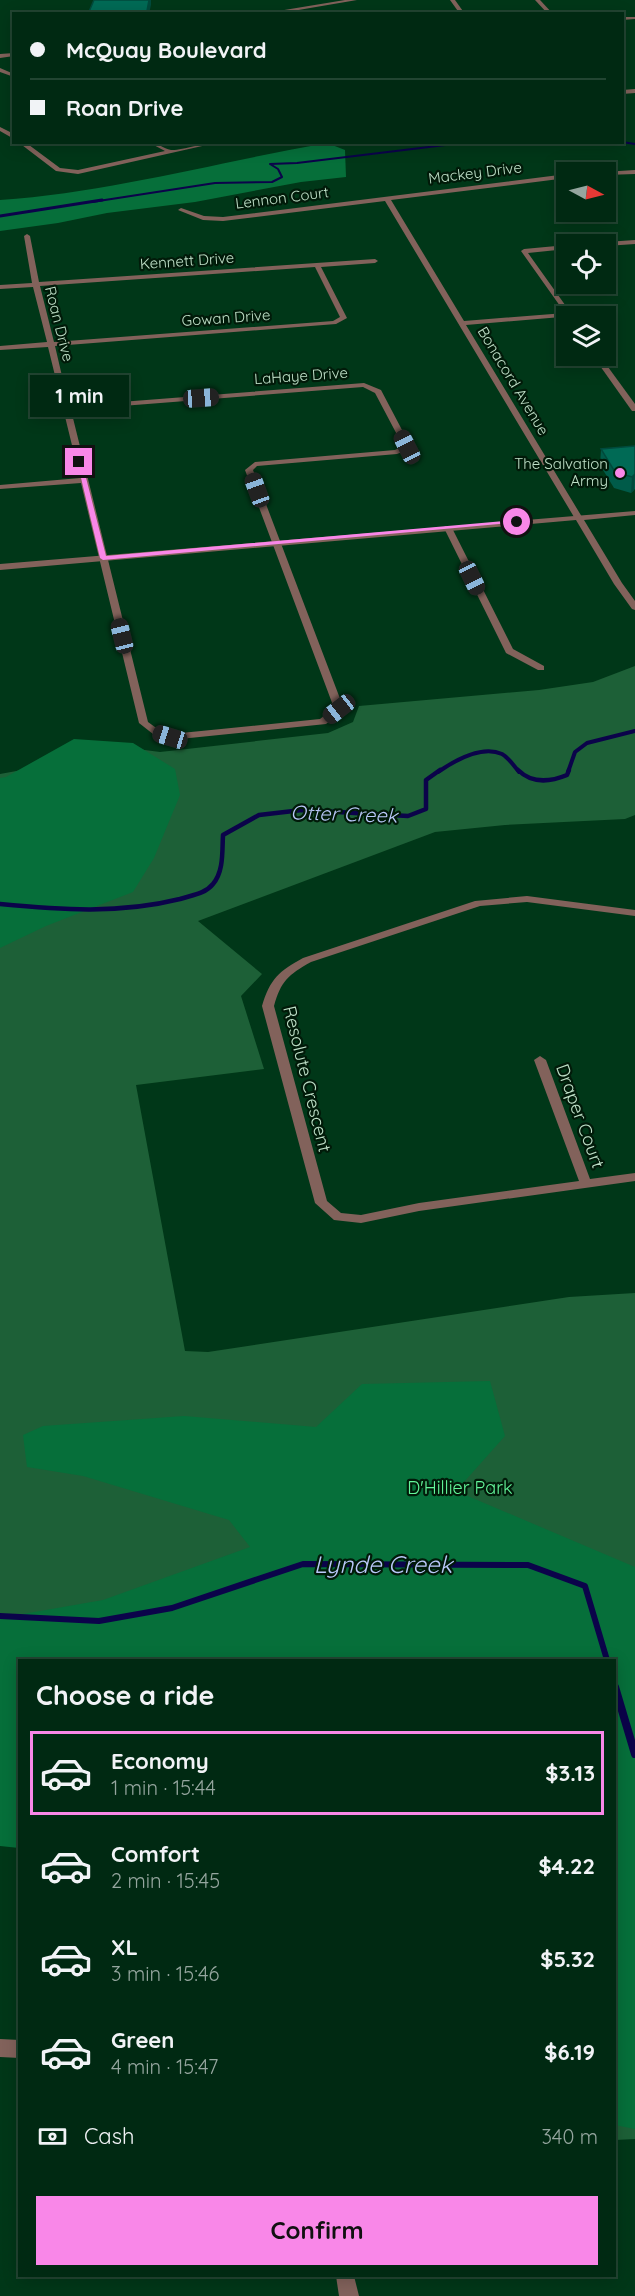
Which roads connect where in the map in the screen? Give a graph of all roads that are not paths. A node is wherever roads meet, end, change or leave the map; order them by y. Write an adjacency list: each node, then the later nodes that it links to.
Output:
1 (355, 0): 4 (street)
2 (452, 0): 7 (street)
3 (537, 0): 8 (street)
4 (323, 5): 5 (street); 6 (street)
5 (276, 12)
6 (293, 12)
7 (461, 12)
8 (548, 12)
9 (624, 91): 10 (street)
10 (635, 91)
11 (24, 144): 14 (street)
12 (155, 144): 14 (street)
13 (208, 144): 14 (street)
14 (171, 152)
15 (635, 172): 16 (street)
16 (616, 173)
17 (556, 177): 18 (street, Mackey Drive)
18 (387, 198): 19 (street, Lennon Court); 30 (street, Bonacord Avenue)
19 (181, 210)
20 (27, 236): 26 (street, Roan Drive)
21 (635, 242): 22 (street)
22 (616, 243)
23 (556, 248): 28 (street)
24 (375, 261): 25 (street, Kennett Drive)
25 (317, 265): 26 (street, Kennett Drive); 31 (street, Gowan Drive)
26 (36, 285): 27 (street, Kennett Drive); 31 (street, Roan Drive)
27 (0, 287)
28 (563, 306)
29 (556, 317): 30 (street)
30 (463, 323): 39 (street, Bonacord Avenue)
31 (50, 344): 32 (street); 34 (street, Roan Drive)
32 (0, 348)
33 (604, 366): 35 (street)
34 (66, 408): 36 (street, Roan Drive); 41 (street, LaHaye Drive)
35 (635, 410)
36 (84, 480): 37 (street); 42 (street, Roan Drive)
37 (0, 487)
38 (635, 513): 39 (street)
39 (578, 517): 40 (street); 44 (street, Bonacord Avenue)
40 (448, 528): 41 (street); 45 (street)
41 (276, 543): 42 (street); 42 (street, Roan Drive)
42 (103, 558): 43 (street)
43 (0, 567)
44 (635, 607)
45 (541, 668)
46 (635, 913): 49 (street, Resolute Crescent)
47 (540, 1060): 49 (street, Draper Court)
48 (635, 1177): 49 (street, Resolute Crescent)
49 (586, 1184)
50 (0, 2048): 51 (street)
51 (18, 2049)
52 (345, 2277): 53 (street)
53 (349, 2296)

